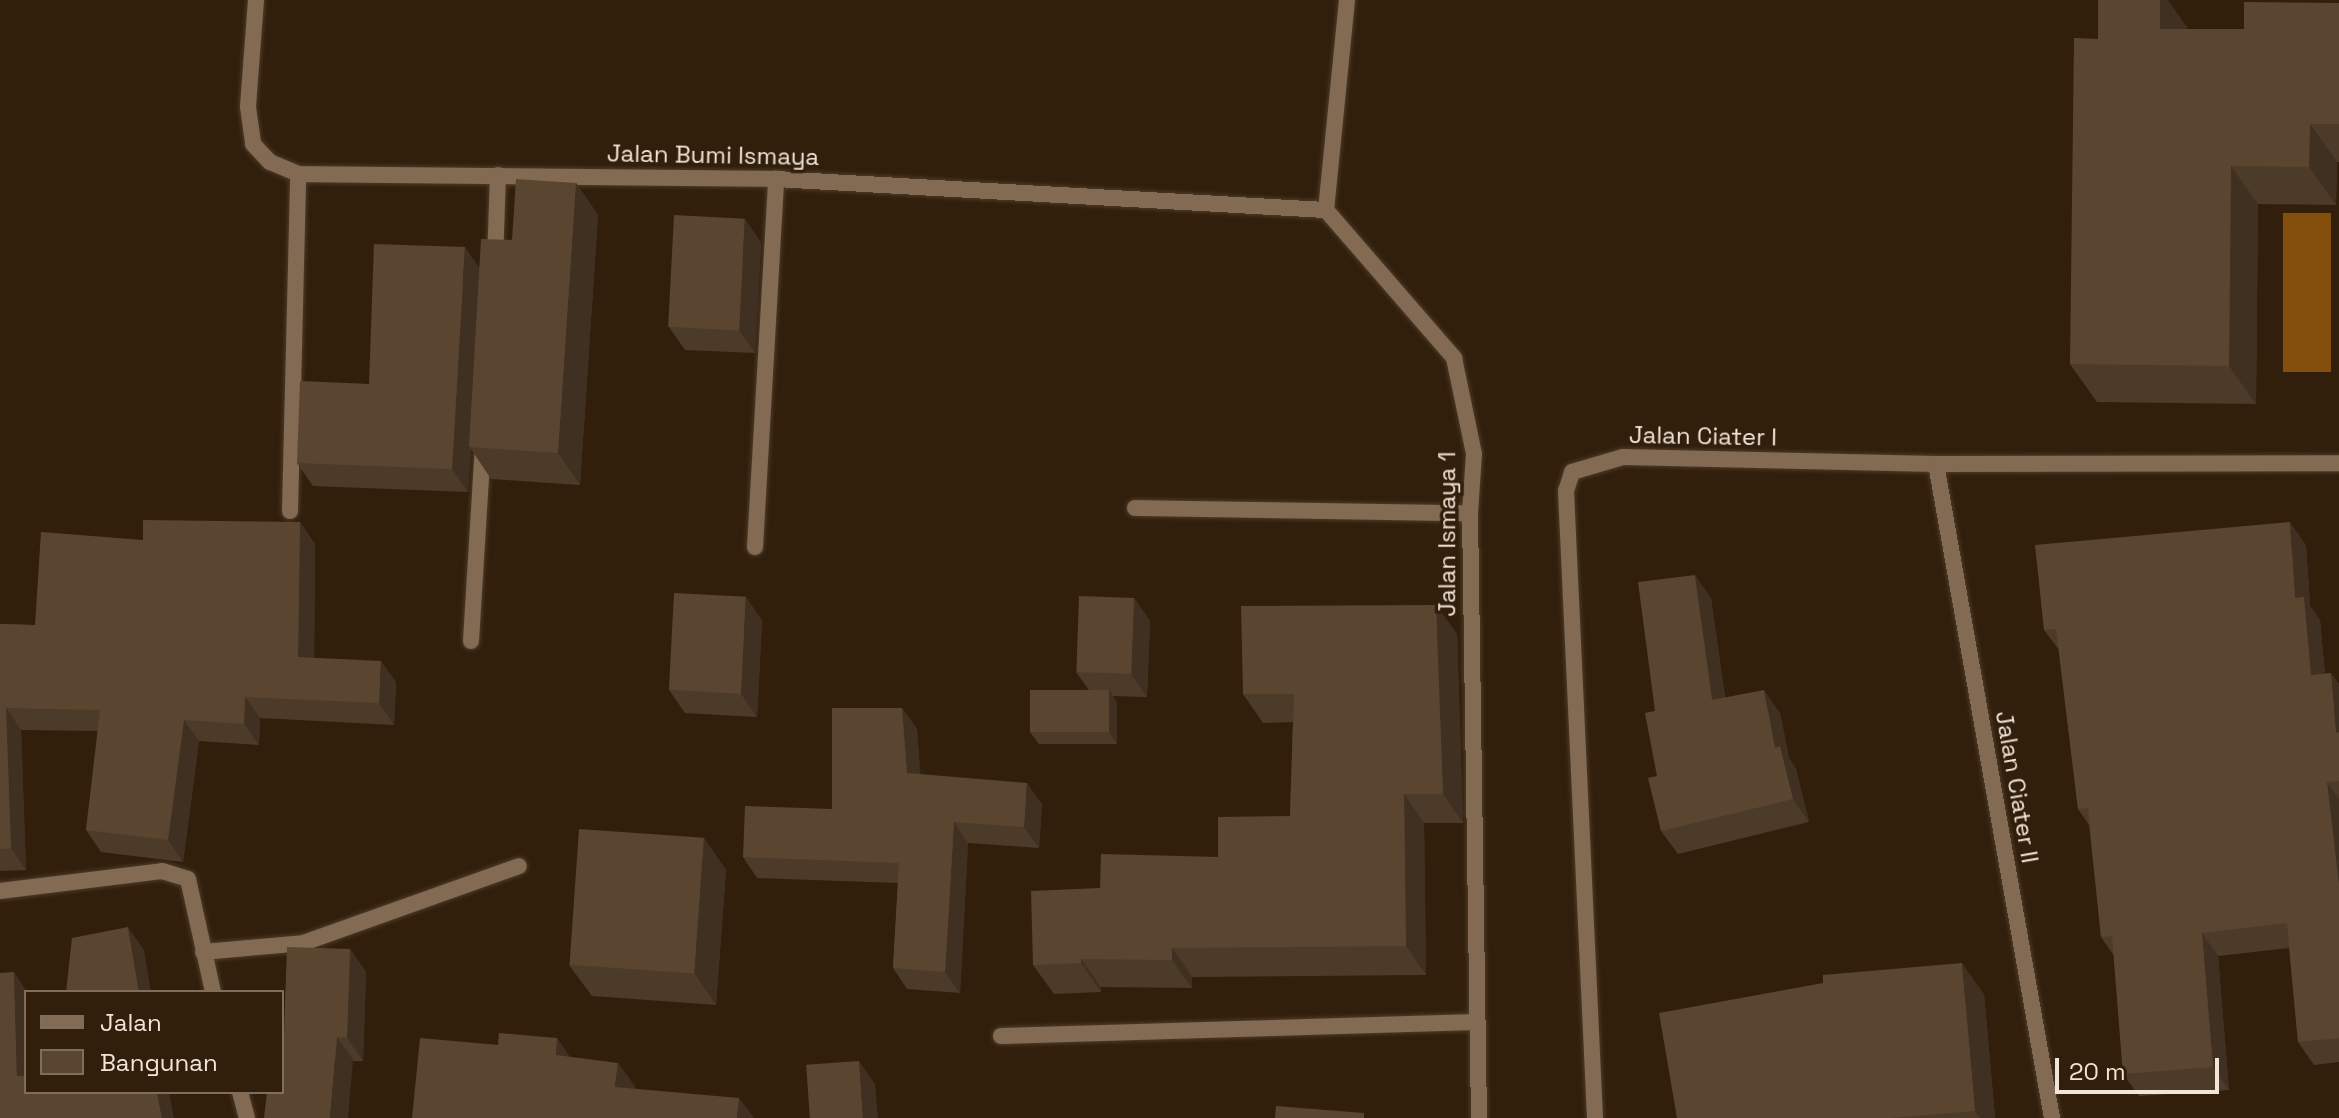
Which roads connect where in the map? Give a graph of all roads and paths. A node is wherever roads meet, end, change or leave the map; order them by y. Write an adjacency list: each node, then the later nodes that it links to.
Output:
1 (256, 0): 3 (street, Jalan Bumi Ismaya)
2 (1347, 0): 6 (street)
3 (298, 174): 4 (street, Jalan Bumi Ismaya); 12 (street)
4 (498, 175): 5 (street, Jalan Bumi Ismaya); 7 (street)
5 (776, 179): 6 (street, Jalan Bumi Ismaya); 14 (street)
6 (1326, 210): 13 (street, Jalan Ismaya 1)
7 (494, 280)
8 (485, 421): 15 (street)
9 (2339, 463): 10 (street, Jalan Ciater I)
10 (1936, 464): 25 (street, Jalan Ciater I); 26 (street, Jalan Ciater II)
11 (1135, 508): 13 (street)
12 (290, 511)
13 (1470, 513): 20 (street, Jalan Ismaya 1)
14 (755, 547)
15 (471, 641)
16 (519, 866): 18 (street)
17 (0, 891): 18 (street)
18 (203, 952): 19 (street)
19 (212, 990)
20 (1477, 1022): 21 (street); 24 (street, Jalan Ismaya 1)
21 (1001, 1036)
22 (241, 1094): 23 (street)
23 (247, 1118)
24 (1479, 1118)
25 (1595, 1118)
26 (2052, 1118)

